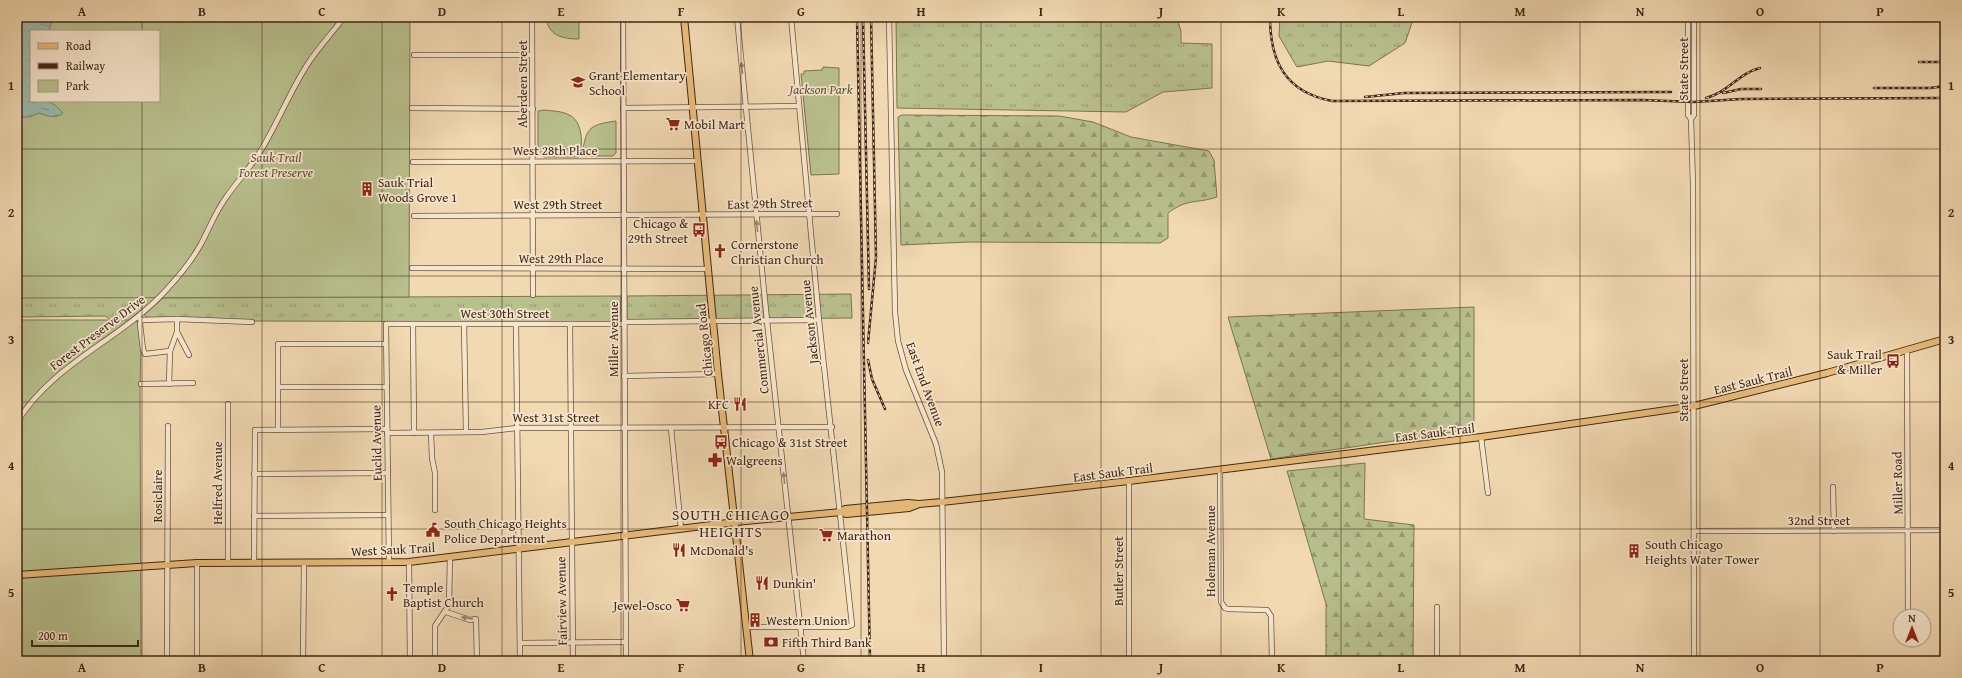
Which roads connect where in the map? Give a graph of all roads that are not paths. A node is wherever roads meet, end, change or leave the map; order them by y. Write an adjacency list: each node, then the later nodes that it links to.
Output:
1 (344, 17): 35 (street, Forest Preserve Drive)
2 (532, 17): 11 (street, Aberdeen Street)
3 (623, 17): 15 (street, Miller Avenue)
4 (684, 17): 16 (main road, Chicago Road)
5 (737, 17): 13 (street, Commercial Avenue, one-way to 5)
6 (791, 17): 12 (street, Jackson Avenue)
7 (889, 17): 83 (street, East End Avenue)
8 (1688, 17): 18 (street, State Street)
9 (1694, 17): 18 (street, State Street)
10 (414, 55): 11 (street)
11 (532, 55): 17 (street, Aberdeen Street)
12 (799, 106): 13 (street); 23 (street, Jackson Avenue)
13 (746, 107): 16 (street); 24 (street, Commercial Avenue)
14 (412, 108): 17 (street)
15 (623, 108): 16 (street); 20 (street, Miller Avenue)
16 (692, 108): 21 (main road, Chicago Road)
17 (533, 109): 19 (street, Aberdeen Street)
18 (1691, 119): 61 (street, State Street)
19 (533, 161): 20 (street, West 28th Place); 22 (street, West 28th Place); 26 (street, Aberdeen Street)
20 (624, 161): 21 (street, West 28th Place); 27 (street, Miller Avenue)
21 (697, 161): 28 (main road, Chicago Road)
22 (413, 162)
23 (809, 213): 24 (street, East 29th Street); 25 (street, East 29th Street); 37 (street, Jackson Avenue)
24 (756, 214): 28 (street, East 29th Street); 38 (street, Commercial Avenue, one-way to 24)
25 (837, 214)
26 (533, 215): 27 (street, West 29th Street); 29 (street, West 29th Street); 31 (street, Aberdeen Street)
27 (624, 215): 28 (street, West 29th Street); 32 (street, Miller Avenue)
28 (703, 215): 33 (main road, Chicago Road)
29 (414, 216)
30 (412, 268): 31 (street, West 29th Place)
31 (533, 269): 32 (street, West 29th Place); 34 (street, Aberdeen Street)
32 (624, 269): 33 (street, West 29th Place); 41 (street, Miller Avenue)
33 (708, 269): 40 (main road, Chicago Road)
34 (533, 295)
35 (140, 318): 36 (street); 51 (street, Forest Preserve Drive); 62 (street, Forest Preserve Drive)
36 (177, 319): 39 (street); 47 (street)
37 (819, 320): 38 (street, West 30th Street); 65 (street, Jackson Avenue)
38 (766, 321): 40 (street, West 30th Street); 64 (street, Commercial Avenue)
39 (252, 322)
40 (713, 322): 41 (street, West 30th Street); 53 (main road, Chicago Road)
41 (624, 323): 46 (street, West 30th Street); 54 (street, Miller Avenue)
42 (386, 324): 43 (street, West 30th Street); 49 (street, Euclid Avenue)
43 (413, 324): 44 (street, West 30th Street); 74 (street)
44 (464, 324): 45 (street, West 30th Street); 73 (street)
45 (516, 324): 46 (street, West 30th Street); 66 (street)
46 (570, 324): 67 (street, Fairview Avenue)
47 (177, 332): 51 (street); 52 (street)
48 (1945, 339): 50 (main road, East Sauk Trail)
49 (386, 344): 58 (street, Euclid Avenue); 59 (street)
50 (1907, 350): 61 (main road, East Sauk Trail); 92 (street, Miller Road)
51 (170, 351): 57 (street)
52 (189, 355)
53 (718, 374): 54 (street); 70 (main road, Chicago Road)
54 (624, 376): 68 (street, Miller Avenue)
55 (193, 383): 57 (street)
56 (141, 384): 57 (street)
57 (169, 384)
58 (387, 387): 59 (street); 72 (street, Euclid Avenue)
59 (278, 388): 71 (street)
60 (228, 404): 104 (street, Helfred Avenue)
61 (1694, 406): 76 (main road, East Sauk Trail); 94 (street, State Street)
62 (17, 422)
63 (168, 426): 106 (street, Rosiclaire)
64 (778, 427): 65 (street, West 31st Street); 70 (street, West 31st Street); 89 (street, Commercial Avenue, one-way to 64)
65 (832, 427): 86 (street, Jackson Avenue)
66 (517, 428): 67 (street, West 31st Street); 73 (street, West 31st Street); 98 (street)
67 (571, 428): 68 (street, West 31st Street); 97 (street, Fairview Avenue)
68 (625, 428): 69 (street, West 31st Street); 96 (street, Miller Avenue)
69 (671, 428): 70 (street, West 31st Street); 91 (street)
70 (725, 428): 90 (main road, Chicago Road)
71 (278, 430): 72 (street, West 31st Street); 79 (street, West 31st Street)
72 (387, 431): 74 (street, West 31st Street); 78 (street, Euclid Avenue)
73 (466, 432): 75 (street, West 31st Street)
74 (414, 433): 75 (street, West 31st Street)
75 (431, 433): 84 (street)
76 (1481, 437): 77 (main road, East Sauk Trail); 82 (street)
77 (1220, 470): 80 (main road, East Sauk Trail); 129 (street, Holeman Avenue)
78 (388, 473): 79 (street); 87 (street, Euclid Avenue)
79 (254, 474): 88 (street)
80 (1129, 481): 83 (main road, East Sauk Trail); 128 (street, Butler Street)
81 (1833, 487): 95 (street)
82 (1488, 493)
83 (942, 502): 85 (main road, East Sauk Trail); 127 (street, East End Avenue)
84 (435, 510)
85 (865, 510): 86 (main road, West Sauk Trail)
86 (841, 512): 89 (main road, West Sauk Trail); 112 (street, Jackson Avenue)
87 (388, 515): 88 (street); 101 (street, Euclid Avenue)
88 (254, 516): 100 (street)
89 (789, 517): 90 (main road, West Sauk Trail); 112 (street, Commercial Avenue)
90 (736, 522): 91 (main road, West Sauk Trail); 111 (main road, Chicago Road)
91 (681, 529): 96 (main road, West Sauk Trail)
92 (1908, 530): 93 (street, 32nd Street); 95 (street, 32nd Street); 109 (street, Miller Road)
93 (1945, 530)
94 (1694, 531): 95 (street, 32nd Street); 131 (street, State Street)
95 (1834, 531)
96 (626, 536): 97 (main road, West Sauk Trail); 113 (street, Miller Avenue)
97 (572, 542): 98 (main road, West Sauk Trail); 115 (street, Fairview Avenue)
98 (518, 548): 99 (main road, West Sauk Trail); 114 (street)
99 (450, 557): 102 (main road, West Sauk Trail); 110 (street)
100 (254, 562): 104 (main road, West Sauk Trail); 105 (main road, West Sauk Trail)
101 (389, 562): 102 (main road, West Sauk Trail); 105 (main road, West Sauk Trail)
102 (409, 562): 119 (street)
103 (197, 563): 104 (main road, West Sauk Trail); 106 (main road, West Sauk Trail); 117 (street)
104 (228, 563)
105 (304, 563): 118 (street)
106 (167, 565): 107 (main road, West Sauk Trail); 116 (street, Rosiclaire)
107 (17, 575)
108 (1437, 607): 130 (street)
109 (1908, 608)
110 (446, 612): 120 (street); 121 (street, one-way to 110)
111 (746, 627): 112 (street); 125 (main road, Chicago Road)
112 (800, 627): 126 (street, Commercial Avenue)
113 (626, 642): 115 (street); 124 (street, Miller Avenue)
114 (520, 643): 115 (street); 122 (street)
115 (573, 643): 123 (street, Fairview Avenue)
116 (167, 661)
117 (197, 661)
118 (303, 661)
119 (410, 661)
120 (435, 661)
121 (476, 661)
122 (520, 661)
123 (573, 661)
124 (626, 661)
125 (750, 661)
126 (804, 661)
127 (944, 661)
128 (1130, 661)
129 (1272, 661)
130 (1438, 661)
131 (1694, 661)

